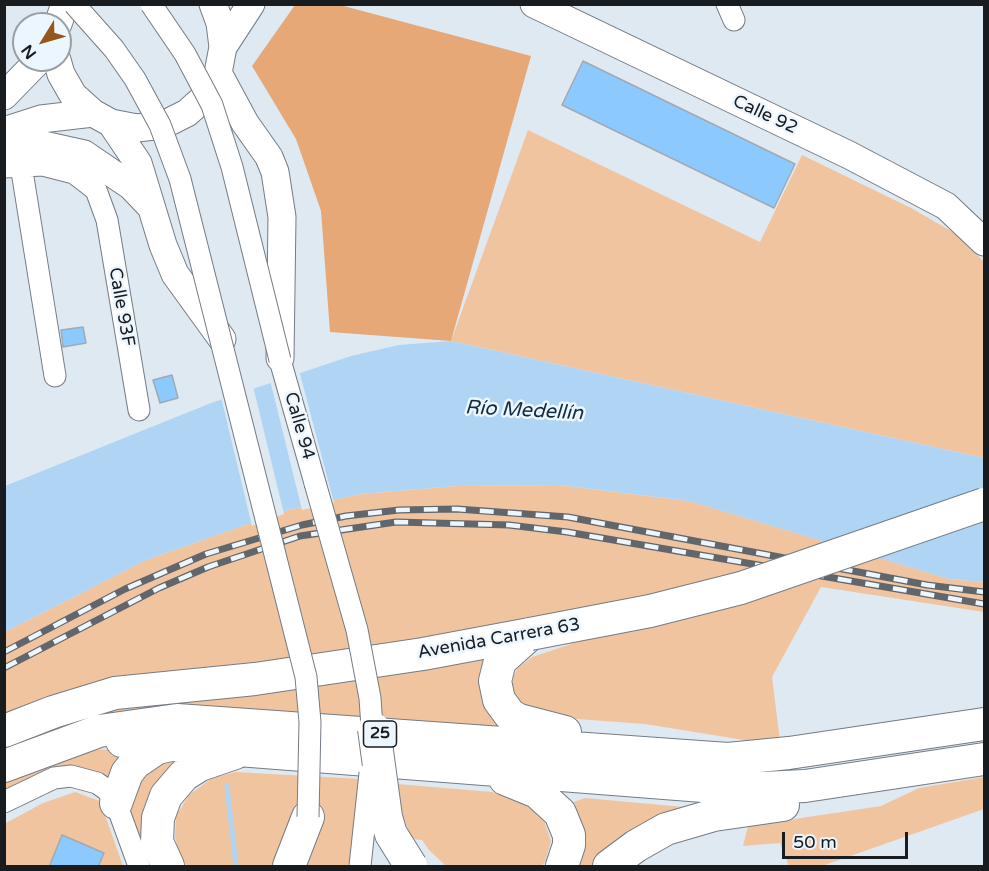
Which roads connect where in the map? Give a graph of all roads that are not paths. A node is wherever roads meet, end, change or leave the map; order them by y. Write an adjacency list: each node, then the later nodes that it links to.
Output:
1 (74, 4): 16 (street, bridge)
2 (151, 4): 17 (street, Calle 94, bridge)
3 (213, 4): 6 (main road)
4 (251, 4): 6 (main road)
5 (534, 4): 15 (main road, Calle 92)
6 (220, 60): 10 (main road); 17 (main road, bridge)
7 (27, 72): 9 (main road)
8 (60, 72): 10 (main road)
9 (4, 96)
10 (102, 118): 11 (main road); 14 (main road)
11 (4, 131)
12 (4, 144): 14 (main road)
13 (13, 166): 18 (street); 19 (street, Calle 93F)
14 (140, 186): 16 (main road, bridge)
15 (984, 242)
16 (222, 339): 35 (street, bridge)
17 (280, 360): 23 (street, Calle 94, bridge)
18 (55, 376)
19 (139, 410)
20 (984, 504): 21 (highway, Avenida Carrera 63, bridge)
21 (530, 634): 24 (highway, Avenida Carrera 63); 28 (highway)
22 (984, 724): 28 (highway, 25)
23 (374, 729): 39 (street, Calle 94, bridge); 40 (highway, bridge)
24 (4, 731)
25 (175, 743): 26 (highway, 25); 27 (highway, 25); 34 (highway)
26 (57, 744): 28 (highway, 25); 30 (highway, 25)
27 (246, 750): 31 (highway, 25); 36 (highway)
28 (705, 759)
29 (984, 759): 32 (highway, 25)
30 (4, 766)
31 (476, 768): 32 (highway, 25); 41 (highway)
32 (919, 771): 42 (highway)
33 (4, 802): 34 (street)
34 (116, 803): 36 (street)
35 (308, 817): 37 (highway); 38 (street)
36 (157, 865)
37 (289, 867)
38 (304, 867)
39 (360, 867)
40 (411, 867)
41 (562, 867)
42 (609, 867)

